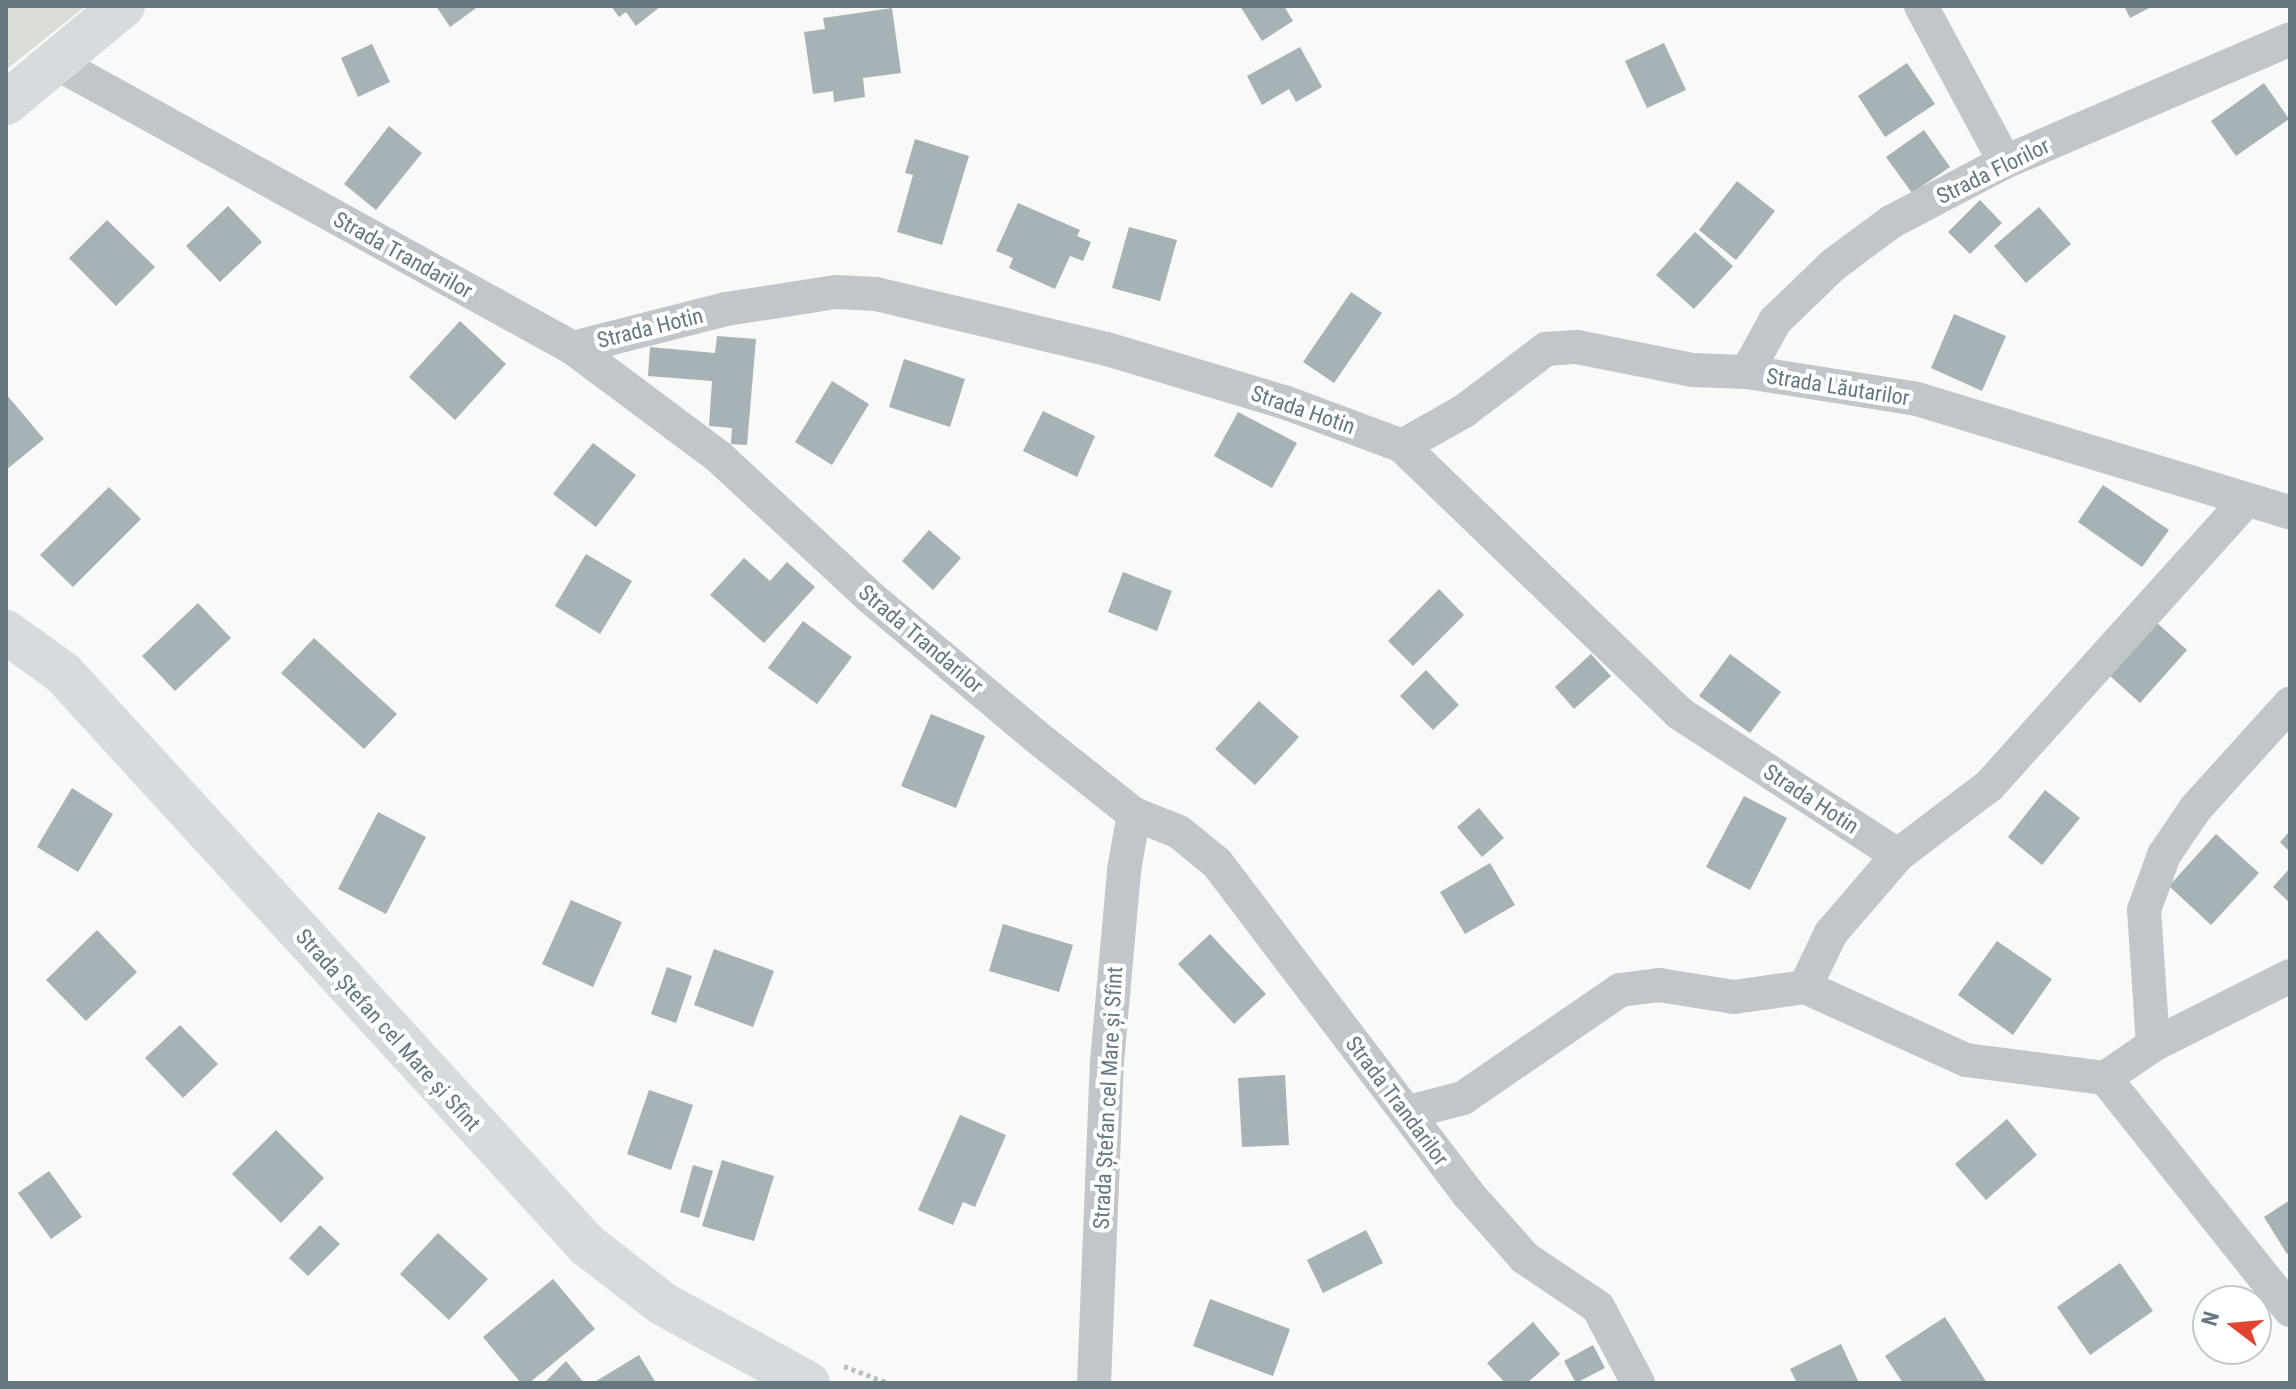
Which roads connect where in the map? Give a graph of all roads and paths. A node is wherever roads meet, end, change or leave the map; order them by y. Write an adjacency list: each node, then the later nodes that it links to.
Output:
1 (123, 6): 4 (street)
2 (1921, 6): 6 (street)
3 (2290, 39): 6 (street, Strada Florilor)
4 (53, 61): 5 (street); 7 (street, Strada Trandarilor)
5 (6, 103)
6 (2005, 162): 8 (street, Strada Florilor)
7 (573, 348): 9 (street, Strada Hotin); 14 (street, Strada Trandarilor)
8 (1747, 372): 9 (street, Strada Lăutarilor); 10 (street, Strada Lăutarilor)
9 (1402, 446): 15 (street, Strada Hotin)
10 (2246, 501): 11 (street, Strada Lăutarilor); 15 (street)
11 (2290, 512)
12 (6, 632): 22 (street, Strada Ștefan cel Mare și Sfînt)
13 (2290, 704): 18 (street)
14 (1134, 814): 20 (street, Strada Trandarilor); 23 (street, Strada Ștefan cel Mare și Sfînt)
15 (1898, 855): 17 (street)
16 (2290, 976): 18 (street)
17 (1805, 987): 19 (street); 20 (street)
18 (2153, 1045): 19 (street)
19 (2105, 1078): 21 (street)
20 (1409, 1112): 24 (street, Strada Trandarilor)
21 (2290, 1310)
22 (808, 1383)
23 (1094, 1383)
24 (1638, 1383)

